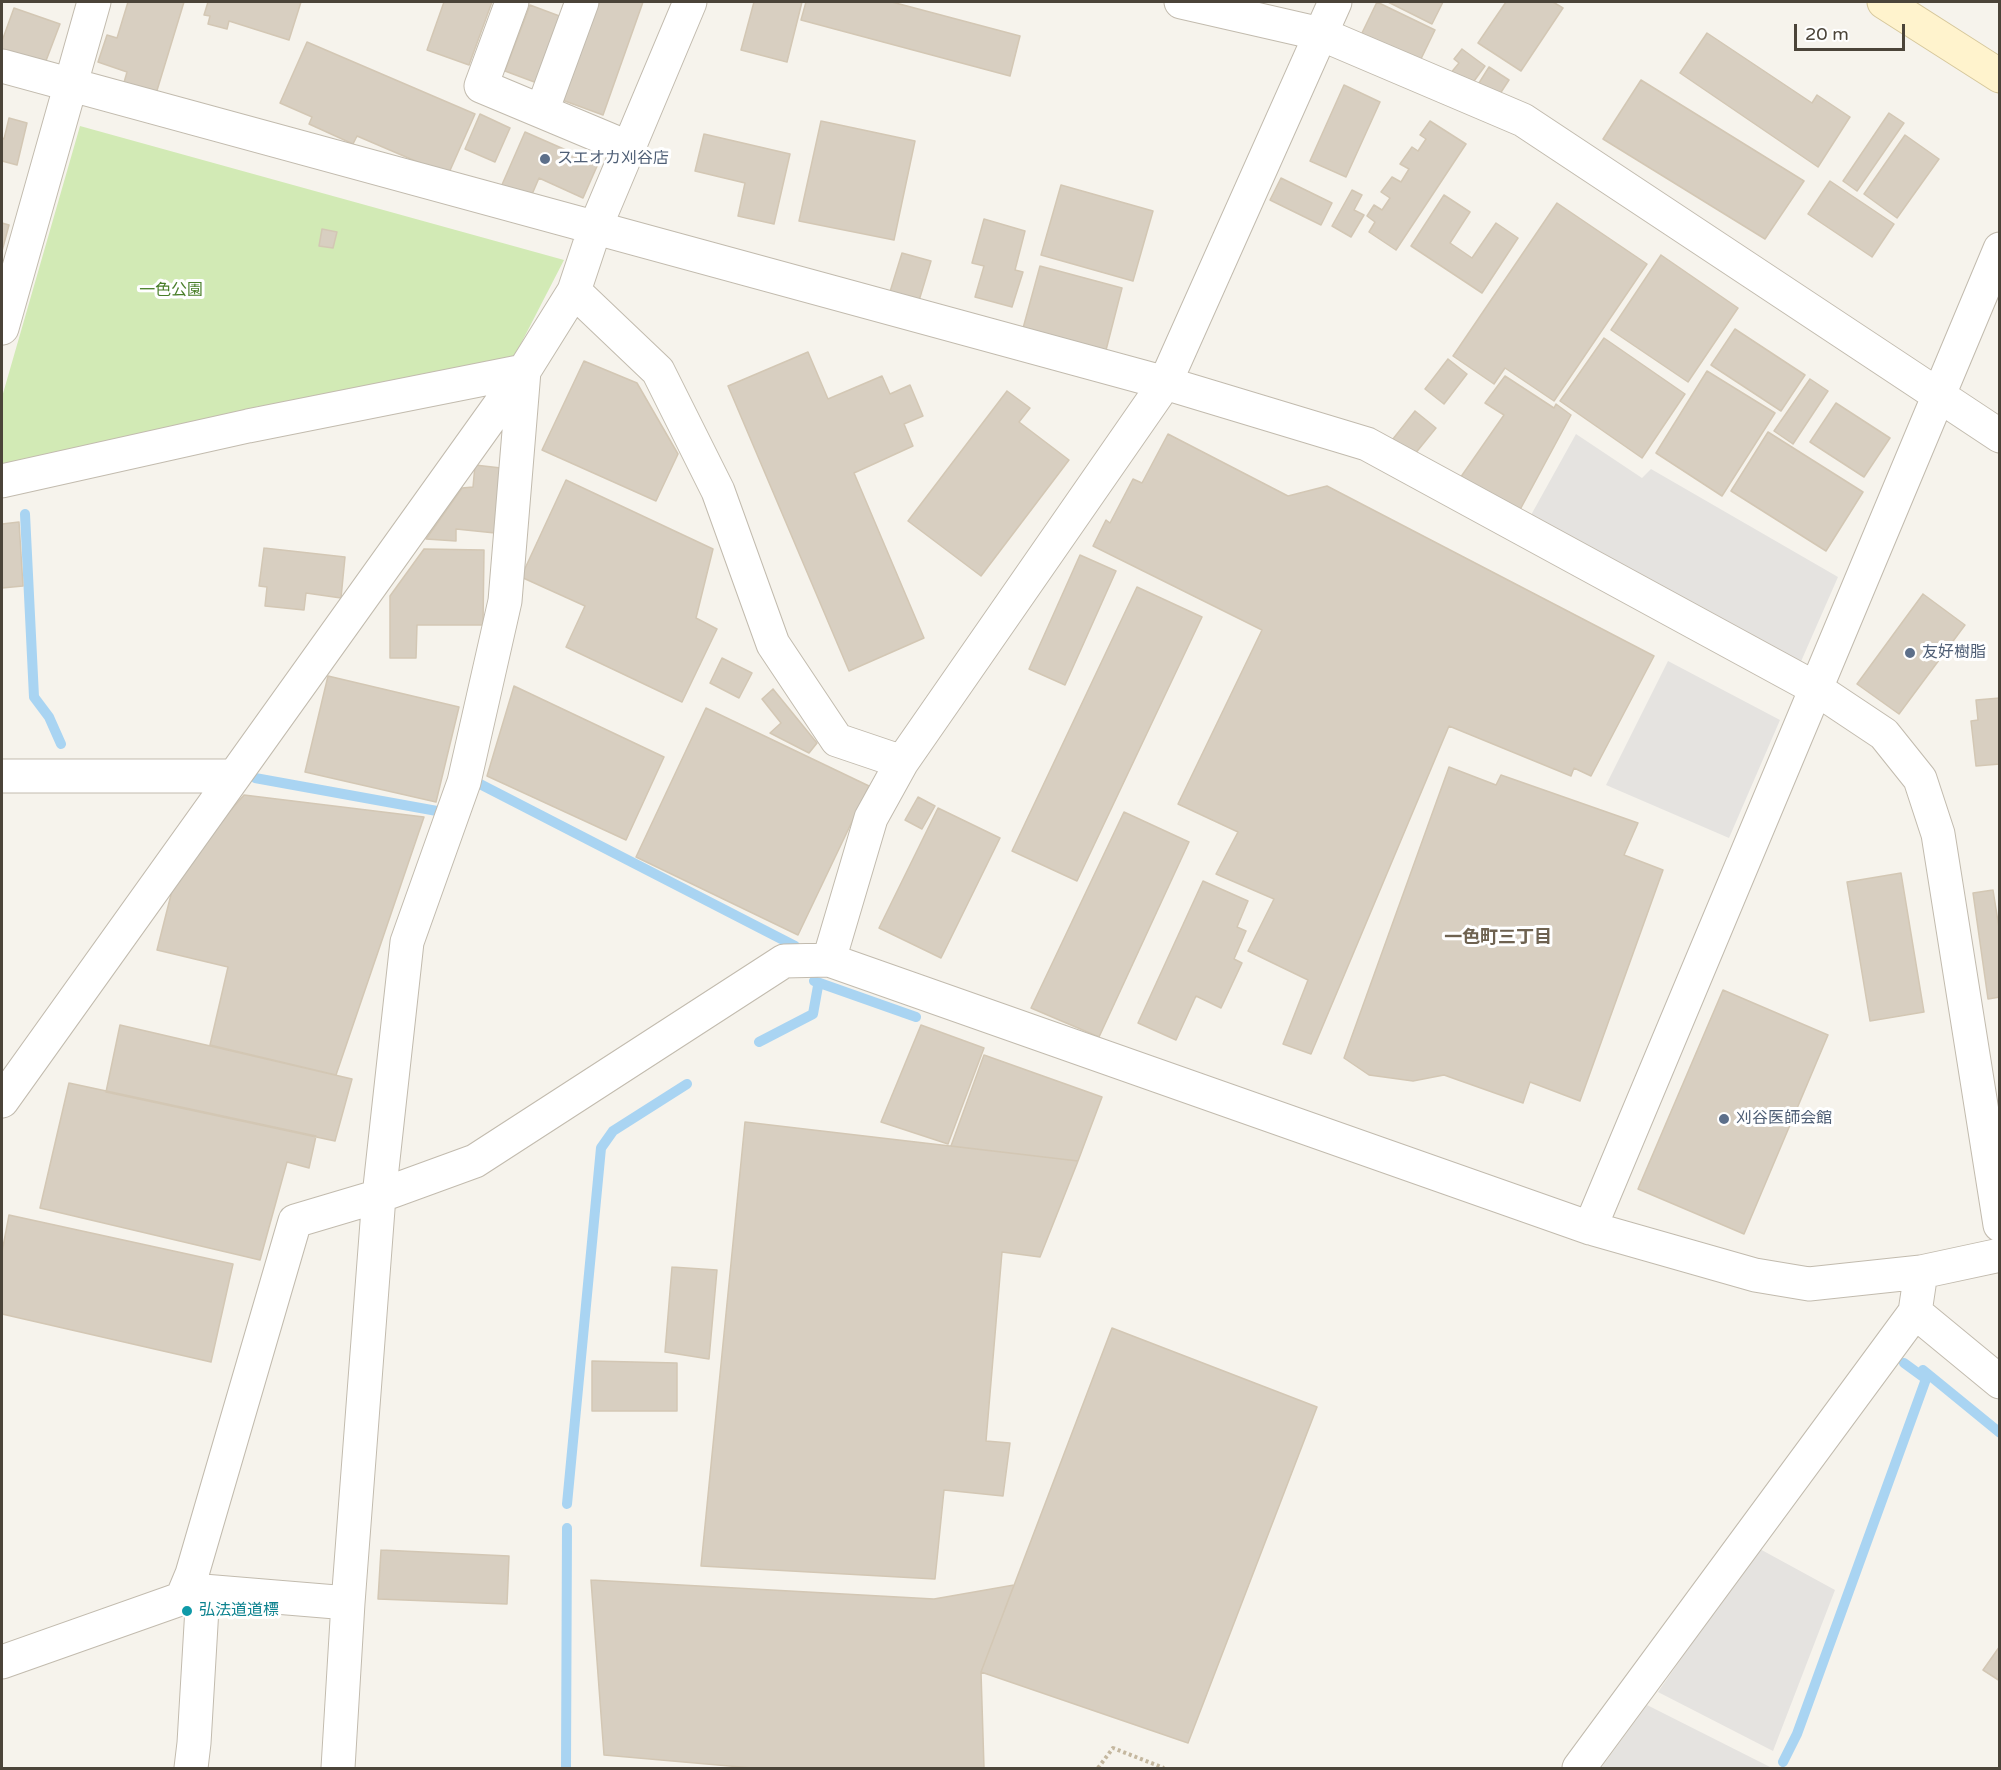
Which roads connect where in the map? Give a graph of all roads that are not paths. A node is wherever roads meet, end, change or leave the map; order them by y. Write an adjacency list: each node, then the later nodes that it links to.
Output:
1 (94, 2): 11 (street)
2 (512, 2): 12 (street)
3 (582, 2): 12 (street)
4 (690, 2): 13 (street)
5 (1181, 2): 8 (street)
6 (1335, 2): 8 (street)
7 (1884, 2): 10 (street)
8 (1321, 34): 19 (street); 20 (street)
9 (2, 66): 11 (street)
10 (2000, 76)
11 (70, 85): 14 (street); 17 (street)
12 (542, 111): 13 (street)
13 (629, 148): 14 (street)
14 (595, 228): 16 (street); 19 (street)
15 (2000, 249): 20 (street)
16 (574, 291): 18 (street); 24 (street)
17 (2, 328)
18 (524, 371): 22 (street); 26 (street); 29 (street)
19 (1165, 383): 23 (street); 24 (street)
20 (1937, 394): 21 (street); 23 (street)
21 (2000, 436)
22 (2, 481)
23 (1815, 688): 30 (street); 31 (street)
24 (902, 762): 27 (street)
25 (2, 776): 26 (street)
26 (233, 776): 28 (street)
27 (829, 960): 29 (street); 31 (street)
28 (2, 1101)
29 (379, 1196): 36 (street); 37 (street)
30 (2000, 1225)
31 (1590, 1228): 33 (street)
32 (2000, 1255): 33 (street)
33 (1920, 1272): 34 (street)
34 (1915, 1312): 35 (street); 41 (street)
35 (2000, 1382)
36 (193, 1594): 37 (street); 38 (street); 39 (street)
37 (348, 1603): 40 (street)
38 (2, 1662)
39 (191, 1768)
40 (338, 1768)
41 (1579, 1768)

